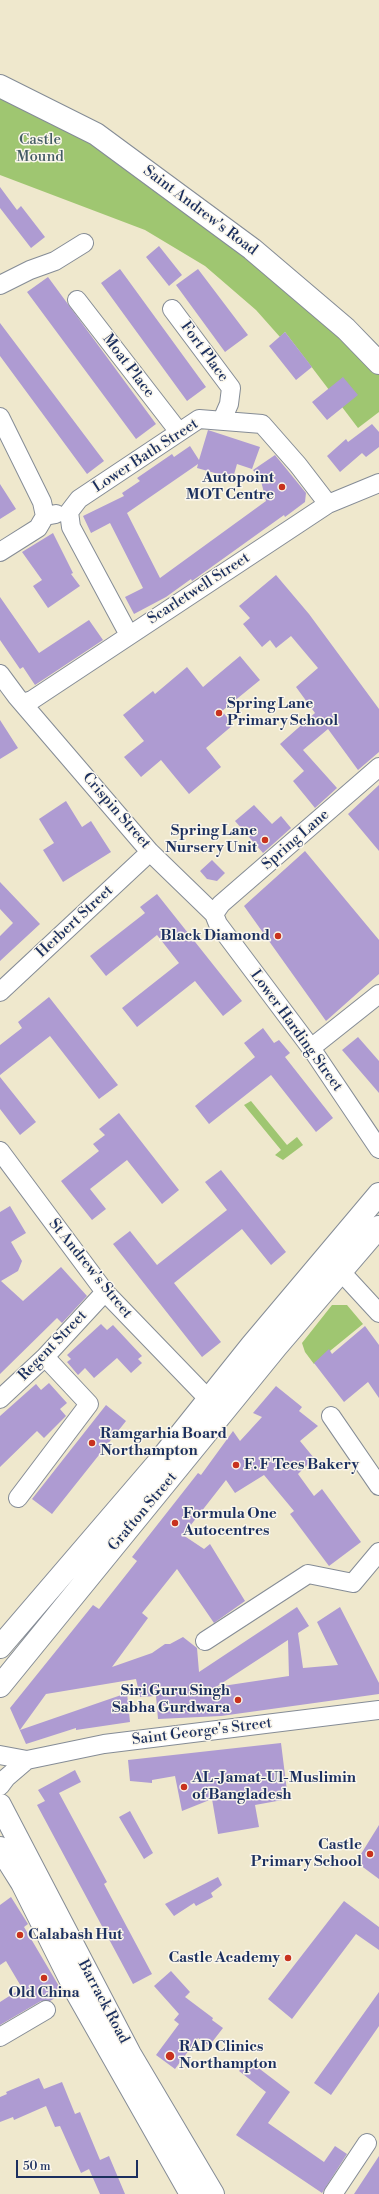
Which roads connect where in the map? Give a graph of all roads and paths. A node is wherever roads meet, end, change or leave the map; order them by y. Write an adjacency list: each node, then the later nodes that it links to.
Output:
1 (0, 86): 6 (main road, Saint Andrew's Road)
2 (84, 243): 3 (street)
3 (0, 285)
4 (78, 300): 9 (street, Moat Place)
5 (172, 309): 8 (street, Fort Place)
6 (379, 364)
7 (0, 417): 12 (street)
8 (222, 420): 9 (street, Lower Bath Street); 11 (street, Lower Bath Street)
9 (179, 432): 13 (street, Lower Bath Street)
10 (379, 483): 11 (street, Scarletwell Street)
11 (328, 504): 15 (street, Scarletwell Street)
12 (45, 516): 13 (street); 14 (street)
13 (70, 520): 15 (street)
14 (0, 552)
15 (129, 635): 17 (street, Scarletwell Street)
16 (0, 674): 17 (street, Crispin Street)
17 (23, 703): 19 (street, Crispin Street)
18 (379, 767): 20 (street, Spring Lane)
19 (150, 852): 20 (street, Crispin Street); 21 (street, Herbert Street)
20 (214, 914): 23 (street, Lower Harding Street)
21 (0, 992)
22 (379, 994): 23 (street)
23 (311, 1048): 24 (street, Lower Harding Street)
24 (379, 1149)
25 (0, 1151): 29 (street, St Andrew's Street)
26 (379, 1194): 28 (main road, Grafton Street)
27 (379, 1227): 28 (main road, Grafton Street)
28 (333, 1263): 30 (street); 33 (main road, Grafton Street)
29 (105, 1292): 31 (street, Regent Street); 33 (street, St Andrew's Street)
30 (379, 1312)
31 (45, 1357): 32 (street, Regent Street); 36 (street)
32 (0, 1399)
33 (216, 1406): 39 (main road, Grafton Street); 40 (main road, Grafton Street)
34 (331, 1416): 35 (street)
35 (379, 1486)
36 (18, 1498)
37 (379, 1552): 38 (street)
38 (205, 1641)
39 (0, 1646)
40 (0, 1686)
41 (379, 1710): 43 (street, Saint George's Street)
42 (0, 1755): 43 (street, Saint George's Street)
43 (27, 1760): 44 (street, Saint George's Street)
44 (0, 1786)
45 (0, 1805): 51 (main road, Barrack Road)
46 (0, 1848): 50 (main road, Barrack Road)
47 (46, 2010): 48 (street)
48 (0, 2038)
49 (367, 2143): 52 (street)
50 (191, 2194)
51 (213, 2194)
52 (333, 2194)

